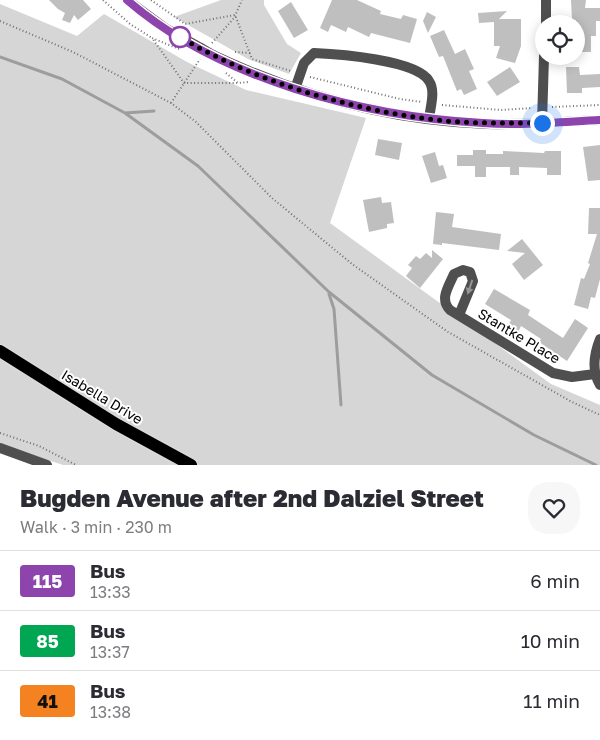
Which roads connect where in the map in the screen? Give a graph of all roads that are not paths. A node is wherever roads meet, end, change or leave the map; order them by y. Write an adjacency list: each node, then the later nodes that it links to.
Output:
1 (127, 0): 5 (street, bridge)
2 (546, 0): 3 (street)
3 (546, 15)
4 (544, 65): 8 (street)
5 (295, 88): 6 (street); 6 (street)
6 (429, 119): 8 (street)
7 (600, 120): 8 (street)
8 (542, 123)
9 (459, 315): 12 (street, Stantke Place)
10 (600, 339): 12 (street)
11 (0, 351): 16 (main road, Isabella Drive)
12 (595, 374): 13 (street)
13 (600, 385)
14 (0, 448): 15 (street)
15 (47, 465)
16 (191, 465)

